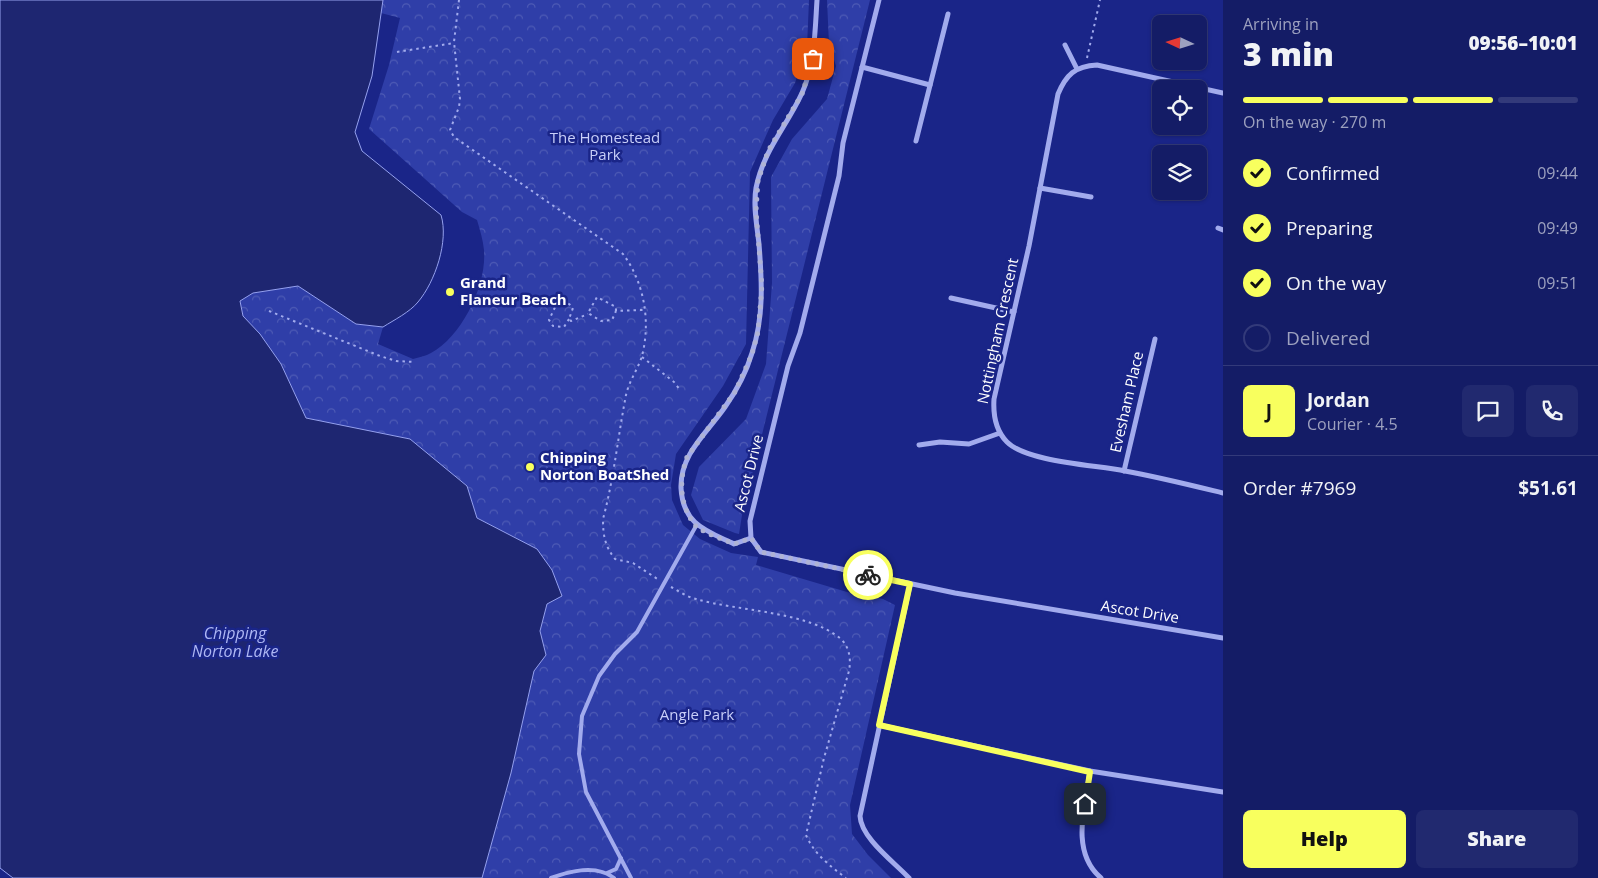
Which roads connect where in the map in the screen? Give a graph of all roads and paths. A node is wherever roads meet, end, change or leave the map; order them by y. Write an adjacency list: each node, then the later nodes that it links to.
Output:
1 (459, 0): 6 (path)
2 (817, 0): 32 (street)
3 (879, 0): 10 (street, Ascot Drive)
4 (1100, 0): 9 (path)
5 (948, 14): 12 (street)
6 (454, 43): 8 (path); 18 (path)
7 (1065, 45): 11 (street)
8 (397, 52)
9 (1085, 65): 11 (street, Nottingham Crescent); 13 (street, Nottingham Crescent)
10 (862, 67): 12 (street); 33 (street, Ascot Drive)
11 (1077, 69): 15 (street, Nottingham Crescent)
12 (930, 85): 14 (street)
13 (1223, 93)
14 (916, 141)
15 (1040, 188): 16 (street); 21 (street, Nottingham Crescent)
16 (1091, 197)
17 (951, 298): 21 (street)
18 (643, 310): 20 (path); 25 (path)
19 (269, 311): 26 (path)
20 (616, 311): 22 (path); 22 (path)
21 (1014, 312): 28 (street, Nottingham Crescent)
22 (588, 314): 23 (path)
23 (569, 319): 23 (path)
24 (1155, 339): 30 (street, Evesham Place)
25 (642, 357): 27 (path); 34 (path)
26 (414, 362)
27 (680, 390)
28 (1000, 433): 29 (street); 30 (street)
29 (919, 445)
30 (1124, 470): 31 (street)
31 (1223, 493)
32 (696, 526): 33 (street); 34 (lane)
33 (751, 538): 35 (street, Ascot Drive)
34 (665, 584): 40 (lane); 45 (path)
35 (910, 584): 36 (street, Ascot Drive); 37 (street)
36 (1223, 638)
37 (879, 725): 38 (street); 46 (street)
38 (1090, 772): 39 (street); 47 (street)
39 (1223, 792)
40 (621, 858): 41 (lane); 44 (lane)
41 (607, 872): 42 (lane); 43 (lane)
42 (550, 878)
43 (614, 878)
44 (631, 878)
45 (846, 878)
46 (909, 878)
47 (1102, 878)

